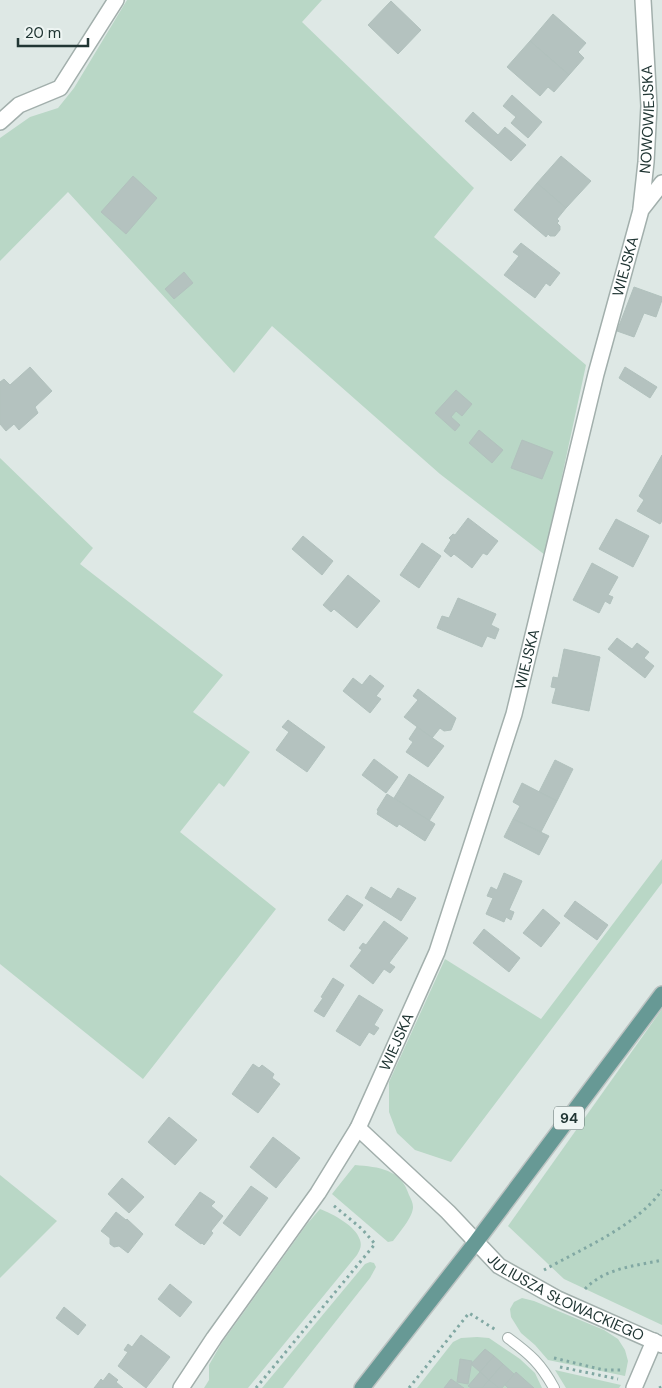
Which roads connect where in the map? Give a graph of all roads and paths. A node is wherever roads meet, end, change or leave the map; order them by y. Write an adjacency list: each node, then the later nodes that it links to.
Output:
1 (116, 0): 3 (street)
2 (643, 0): 5 (street, NOWOWIEJSKA)
3 (0, 122)
4 (662, 183): 5 (street, WIEJSKA)
5 (641, 210): 7 (street, WIEJSKA)
6 (662, 994): 10 (main road, 94)
7 (358, 1128): 9 (street, WIEJSKA); 10 (street, JULIUSZA SŁOWACKIEGO)
8 (662, 1190): 12 (path)
9 (318, 1193): 19 (street, WIEJSKA); 20 (path)
10 (476, 1242): 12 (street, JULIUSZA SŁOWACKIEGO); 21 (main road, 94)
11 (662, 1260): 13 (path)
12 (526, 1280): 13 (street, JULIUSZA SŁOWACKIEGO)
13 (570, 1304): 15 (street, JULIUSZA SŁOWACKIEGO)
14 (508, 1338): 16 (lane); 22 (path)
15 (658, 1343): 18 (street)
16 (530, 1355): 17 (lane); 18 (path)
17 (539, 1363): 18 (path); 23 (lane)
18 (636, 1382)
19 (181, 1388)
20 (256, 1388)
21 (362, 1388)
22 (409, 1388)
23 (554, 1388)

